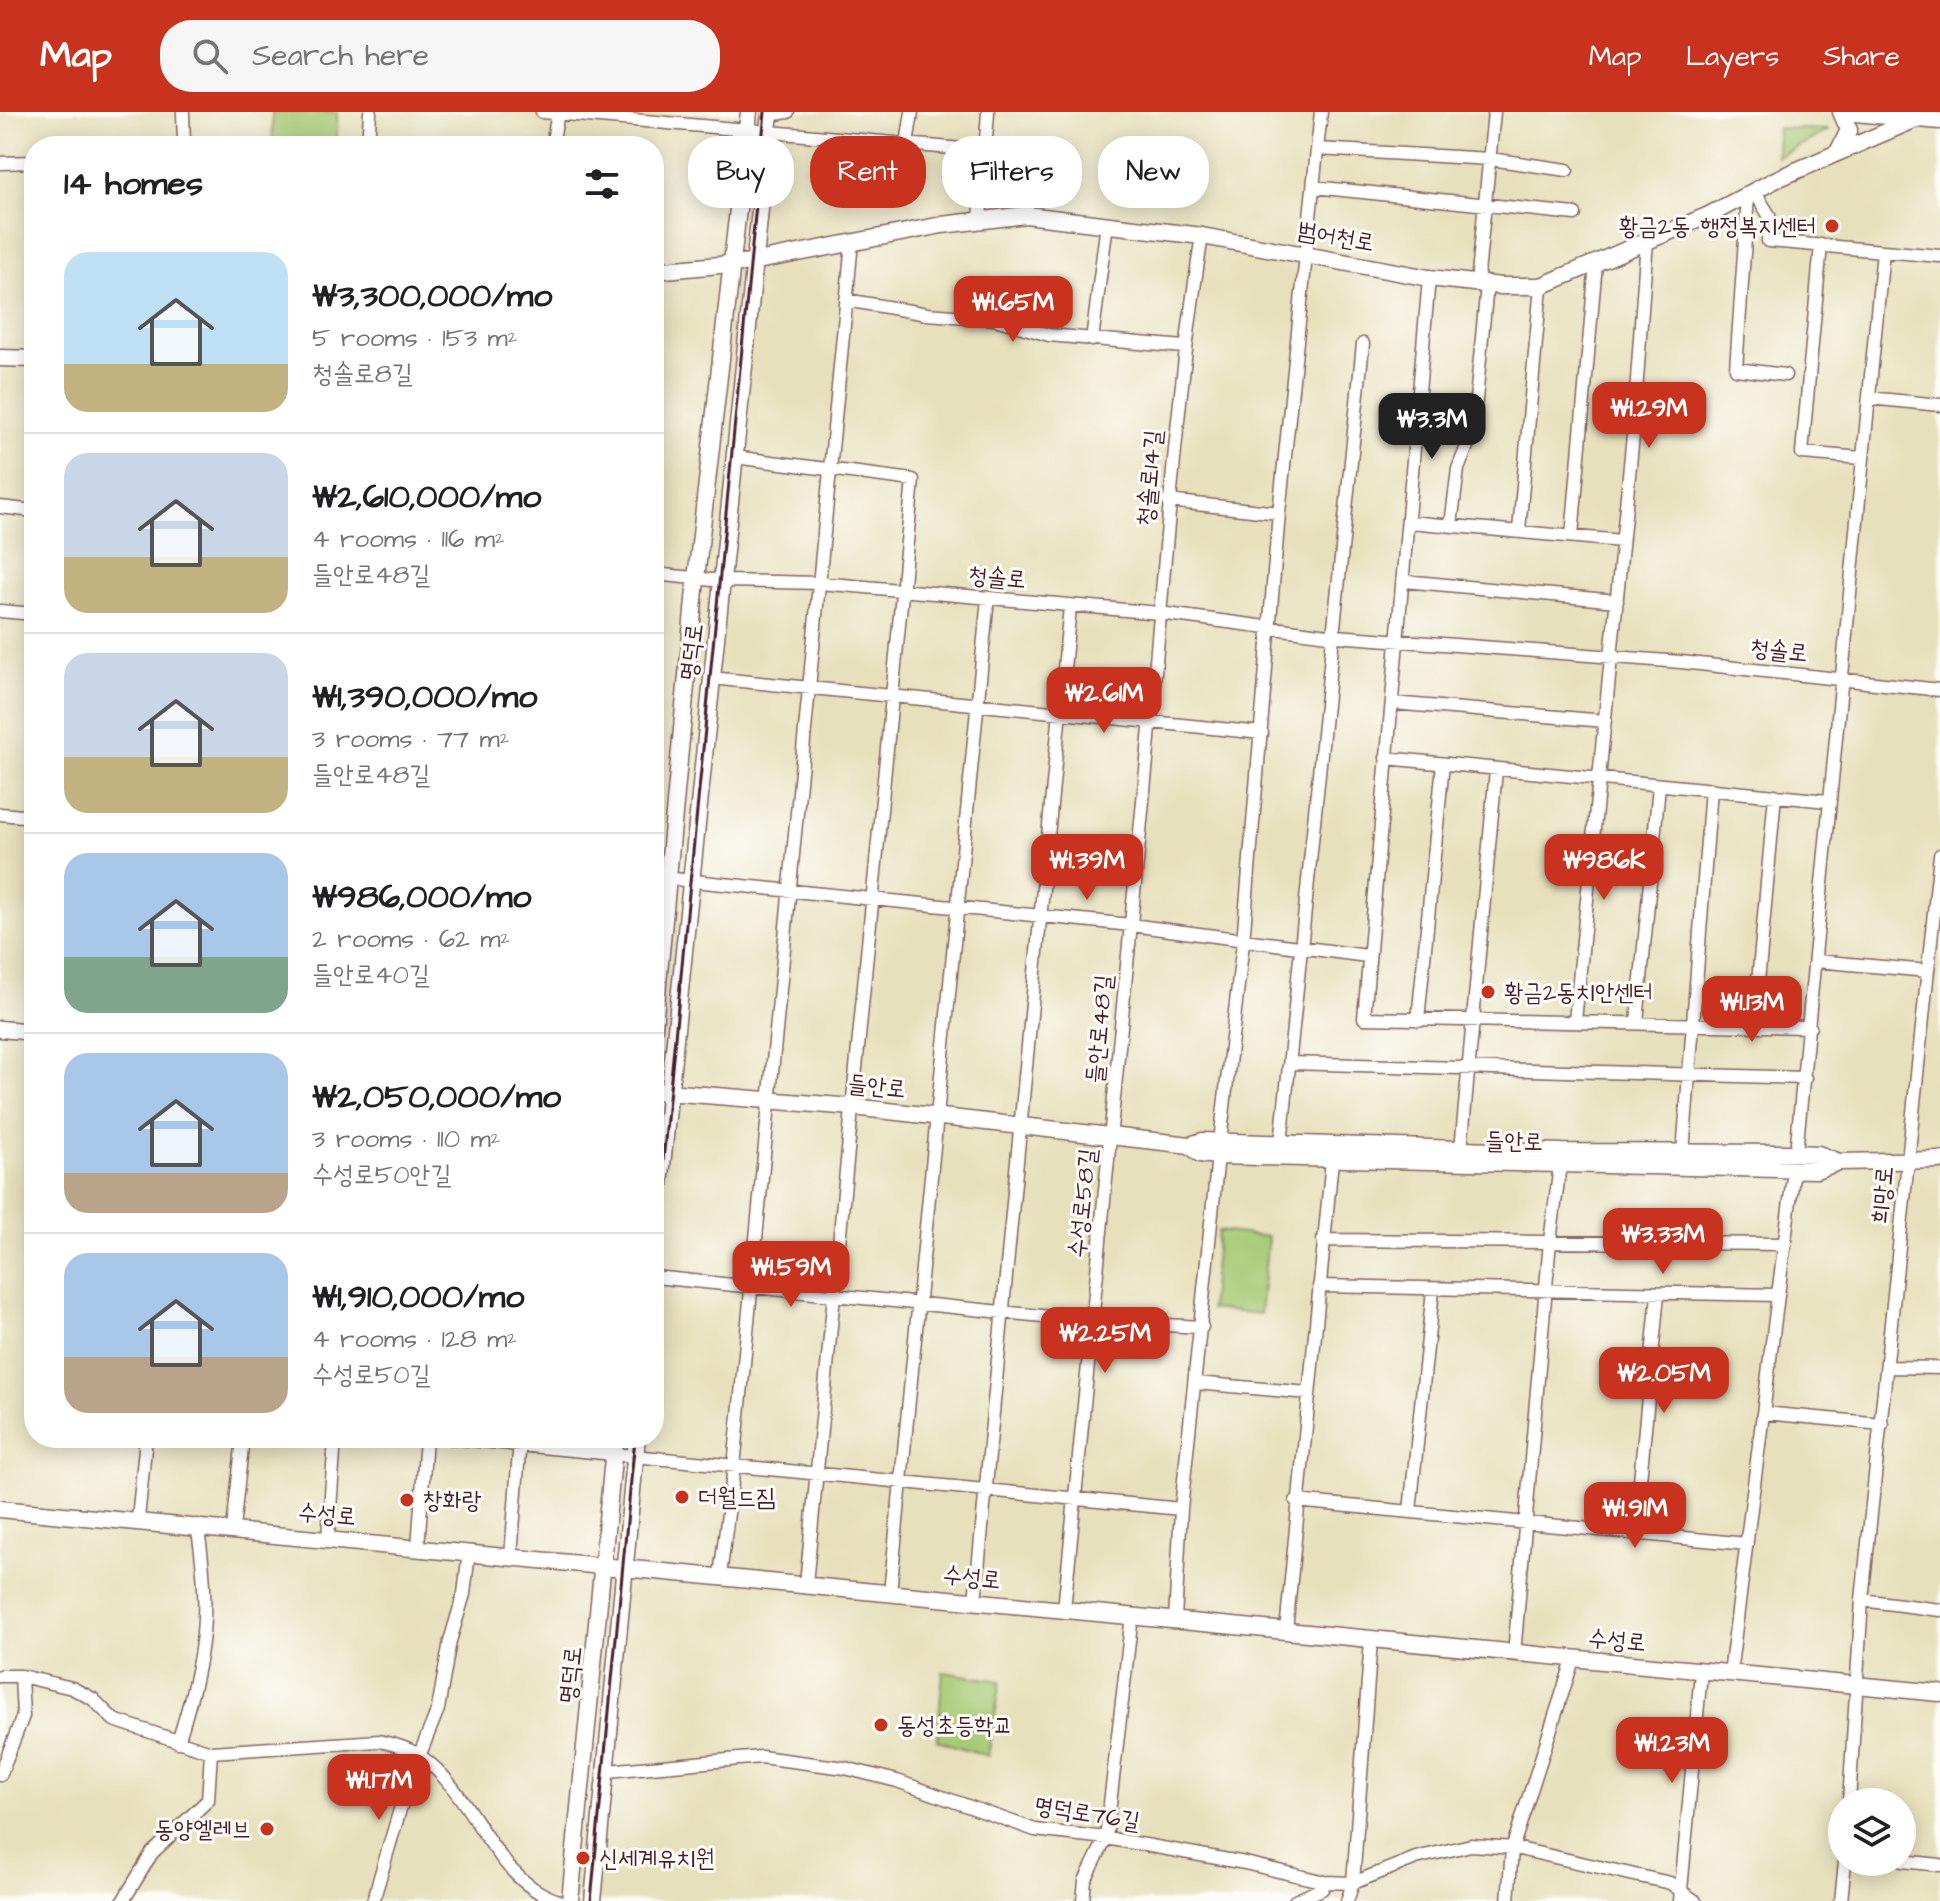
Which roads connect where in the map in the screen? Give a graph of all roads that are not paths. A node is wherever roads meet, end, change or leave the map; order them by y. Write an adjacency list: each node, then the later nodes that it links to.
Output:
1 (183, 112): 17 (street)
2 (370, 112): 18 (street)
3 (542, 112): 11 (street)
4 (749, 112): 16 (main road, 명덕로)
5 (788, 112): 13 (street)
6 (912, 112): 21 (street)
7 (988, 112): 22 (street)
8 (1321, 112): 23 (street)
9 (1494, 112): 25 (street)
10 (1846, 112): 14 (main road); 24 (main road)
11 (558, 113): 12 (street); 19 (street)
12 (666, 118): 16 (street)
13 (769, 119): 16 (street); 20 (street); 43 (main road, 명덕로)
14 (1916, 119): 15 (main road); 24 (main road, 범어천로)
15 (1940, 121)
16 (747, 131): 45 (main road, 명덕로)
17 (184, 136)
18 (369, 136)
19 (554, 136)
20 (863, 136)
21 (908, 136)
22 (986, 136)
23 (1318, 149): 25 (street); 29 (street)
24 (1838, 152): 30 (main road, 범어천로)
25 (1490, 159): 28 (street); 31 (street)
26 (24, 162): 27 (street)
27 (0, 163)
28 (1567, 170)
29 (1314, 187): 31 (street); 41 (street)
30 (1751, 194): 37 (main road, 범어천로); 39 (street); 56 (street)
31 (1486, 204): 33 (street); 48 (street)
32 (981, 208): 34 (street)
33 (1575, 214)
34 (980, 220): 35 (main road, 범어천로); 38 (main road, 범어천로)
35 (1107, 223): 36 (main road, 범어천로); 51 (street)
36 (1202, 236): 41 (main road, 범어천로); 53 (street, 청솔로14길)
37 (1647, 240): 44 (main road, 범어천로); 70 (street)
38 (852, 242): 43 (main road, 범어천로); 50 (street)
39 (1821, 245): 40 (street); 60 (street)
40 (1883, 251): 42 (street); 57 (street)
41 (1308, 254): 47 (main road, 범어천로); 65 (street)
42 (1940, 256)
43 (752, 262): 45 (main road, 범어천로); 59 (main road, 명덕로)
44 (1596, 263): 49 (main road, 범어천로); 69 (street)
45 (730, 265): 46 (main road, 범어천로); 72 (main road, 명덕로)
46 (664, 270)
47 (1429, 278): 48 (main road, 범어천로); 66 (street)
48 (1482, 284): 49 (main road, 범어천로); 67 (street)
49 (1541, 286): 68 (street)
50 (846, 300): 51 (street); 61 (street)
51 (1092, 340): 53 (street)
52 (1363, 344): 84 (street)
53 (1184, 347): 62 (street, 청솔로14길)
54 (0, 358): 55 (main road)
55 (24, 359)
56 (1785, 375)
57 (1869, 398): 58 (street); 60 (street)
58 (1940, 405)
59 (734, 457): 61 (street); 73 (main road, 명덕로)
60 (1862, 458): 88 (street)
61 (831, 467): 75 (street); 76 (street)
62 (1168, 501): 65 (street); 82 (street, 청솔로14길)
63 (0, 507): 64 (street)
64 (24, 510)
65 (1279, 513): 83 (street)
66 (1409, 522): 67 (street); 74 (street)
67 (1451, 525): 68 (street)
68 (1519, 530): 69 (street)
69 (1572, 536): 70 (street)
70 (1622, 541): 78 (street)
71 (664, 575): 72 (street, 청솔로)
72 (696, 579): 73 (street, 청솔로); 108 (main road, 명덕로)
73 (723, 581): 75 (street, 청솔로); 87 (main road, 명덕로)
74 (1404, 581): 78 (street); 85 (street)
75 (820, 583): 76 (street, 청솔로); 89 (street)
76 (902, 590): 77 (street, 청솔로); 91 (street)
77 (988, 598): 79 (street, 청솔로); 93 (street)
78 (1617, 601): 86 (street)
79 (1070, 606): 82 (street, 청솔로); 94 (street)
80 (0, 611): 81 (street)
81 (24, 613)
82 (1159, 613): 83 (street, 청솔로); 95 (street, 들안로48길)
83 (1271, 629): 84 (street, 청솔로); 97 (street)
84 (1336, 636): 85 (street, 청솔로); 119 (street)
85 (1399, 642): 86 (street, 청솔로); 92 (street)
86 (1612, 656): 88 (street, 청솔로); 96 (street)
87 (711, 678): 89 (street); 111 (main road, 명덕로)
88 (1840, 679): 90 (street, 청솔로); 105 (street)
89 (810, 688): 91 (street); 112 (street)
90 (1940, 690)
91 (892, 696): 93 (street); 113 (street)
92 (1392, 703): 96 (street); 98 (street)
93 (978, 704): 94 (street); 114 (street)
94 (1060, 712): 95 (street); 115 (street)
95 (1151, 721): 97 (street); 116 (street, 들안로48길)
96 (1605, 721): 101 (street)
97 (1262, 733): 118 (street)
98 (1386, 758): 99 (street); 120 (street)
99 (1443, 764): 100 (street); 123 (street)
100 (1496, 770): 101 (street); 125 (street)
101 (1597, 779): 102 (street); 124 (street)
102 (1659, 785): 103 (street); 126 (street)
103 (1711, 789): 104 (street); 127 (street)
104 (1775, 795): 105 (street); 128 (street)
105 (1828, 801): 121 (street)
106 (0, 814): 107 (street)
107 (24, 816)
108 (664, 852)
109 (1940, 855): 117 (street, 희망로)
110 (664, 878): 111 (street)
111 (692, 881): 112 (street); 136 (main road, 명덕로)
112 (790, 891): 113 (street); 138 (street)
113 (873, 899): 114 (street); 139 (street)
114 (958, 907): 115 (street); 140 (street)
115 (1040, 916): 116 (street); 141 (street)
116 (1131, 925): 118 (street); 142 (street, 들안로48길)
117 (1936, 940): 122 (street, 희망로)
118 (1243, 942): 119 (street); 144 (street)
119 (1302, 948): 120 (street); 132 (street)
120 (1367, 956): 123 (street)
121 (1816, 961): 122 (street); 129 (street)
122 (1928, 971): 148 (street, 희망로)
123 (1418, 1020): 125 (street)
124 (1575, 1021): 125 (street); 126 (street)
125 (1473, 1022): 133 (street)
126 (1637, 1022): 127 (street)
127 (1695, 1025): 128 (street); 134 (street)
128 (1754, 1026): 129 (street)
129 (1810, 1027): 135 (street)
130 (0, 1029): 131 (main road)
131 (24, 1031)
132 (1290, 1063): 133 (street); 143 (street)
133 (1469, 1071): 134 (street); 145 (street)
134 (1690, 1075): 135 (street); 146 (street)
135 (1805, 1078): 150 (street)
136 (664, 1085)
137 (664, 1092): 138 (main road, 들안로)
138 (770, 1100): 139 (main road, 들안로); 157 (street)
139 (853, 1107): 140 (main road, 들안로); 161 (street)
140 (938, 1117): 141 (main road, 들안로); 163 (street)
141 (1019, 1125): 142 (main road, 들안로); 164 (street)
142 (1111, 1137): 144 (main road, 들안로); 165 (street, 수성로58길)
143 (1281, 1144): 144 (main road, 들안로); 145 (main road, 들안로)
144 (1219, 1149): 147 (main road, 들안로); 166 (street)
145 (1461, 1149): 146 (main road, 들안로)
146 (1683, 1153): 150 (main road, 들안로)
147 (1332, 1160): 151 (main road, 들안로); 152 (street)
148 (1907, 1160): 149 (main road, 들안로); 150 (main road, 들안로); 167 (street, 희망로)
149 (1940, 1160)
150 (1795, 1161): 151 (main road, 들안로); 154 (street)
151 (1560, 1166): 153 (street)
152 (1323, 1240): 153 (street); 156 (street)
153 (1550, 1241): 154 (street); 159 (street)
154 (1785, 1244): 162 (street)
155 (664, 1278): 157 (street)
156 (1319, 1286): 158 (street); 170 (street)
157 (750, 1288): 161 (street); 182 (street)
158 (1433, 1290): 159 (street); 190 (street)
159 (1547, 1291): 160 (street); 192 (street)
160 (1658, 1294): 162 (street); 195 (street)
161 (834, 1295): 163 (street); 183 (street)
162 (1778, 1295): 171 (street)
163 (918, 1304): 164 (street); 184 (street)
164 (1000, 1312): 165 (street); 185 (street)
165 (1092, 1321): 166 (street); 186 (street, 수성로58길)
166 (1202, 1327): 169 (street)
167 (1888, 1367): 168 (street); 172 (street, 희망로)
168 (1940, 1368)
169 (1196, 1383): 170 (street); 189 (street)
170 (1308, 1393): 187 (street)
171 (1764, 1413): 172 (street); 197 (street)
172 (1882, 1424): 206 (street, 희망로)
173 (145, 1448): 191 (street)
174 (242, 1448): 194 (street)
175 (334, 1448): 196 (street)
176 (425, 1448): 198 (street)
177 (519, 1448): 200 (street)
178 (614, 1448): 201 (main road, 명덕로)
179 (618, 1448): 181 (street)
180 (636, 1448): 181 (main road, 명덕로)
181 (636, 1456): 182 (street); 202 (main road, 명덕로)
182 (734, 1467): 183 (street); 203 (street)
183 (817, 1473): 184 (street); 204 (street)
184 (900, 1483): 185 (street); 205 (street)
185 (983, 1491): 186 (street); 207 (street)
186 (1074, 1499): 189 (street); 208 (street, 수성로58길)
187 (1296, 1501): 190 (street); 212 (street)
188 (0, 1509): 191 (main road, 수성로)
189 (1181, 1509): 211 (street)
190 (1410, 1511): 192 (street)
191 (138, 1519): 193 (main road, 수성로)
192 (1526, 1522): 195 (street); 214 (street)
193 (197, 1525): 194 (main road, 수성로); 222 (street)
194 (233, 1529): 196 (main road, 수성로)
195 (1635, 1532): 197 (street)
196 (328, 1538): 198 (main road, 수성로)
197 (1747, 1544): 217 (street)
198 (418, 1547): 199 (main road, 수성로)
199 (469, 1552): 200 (main road, 수성로); 224 (street)
200 (511, 1556): 201 (main road, 수성로)
201 (604, 1565): 202 (main road, 수성로); 239 (main road, 명덕로)
202 (625, 1567): 203 (main road, 수성로); 225 (main road, 명덕로)
203 (720, 1576): 204 (main road, 수성로)
204 (806, 1584): 205 (main road, 수성로)
205 (890, 1593): 207 (main road, 수성로)
206 (1862, 1600): 209 (street); 220 (street, 희망로)
207 (975, 1601): 208 (main road, 수성로)
208 (1064, 1610): 210 (main road, 수성로)
209 (1940, 1610)
210 (1132, 1616): 211 (main road, 수성로); 228 (street)
211 (1175, 1620): 212 (main road, 수성로)
212 (1286, 1631): 213 (main road, 수성로)
213 (1371, 1640): 214 (main road, 수성로); 234 (street)
214 (1514, 1654): 215 (main road, 수성로)
215 (1573, 1660): 216 (main road, 수성로); 229 (street)
216 (1701, 1672): 217 (main road, 수성로); 235 (street)
217 (1730, 1674): 220 (main road, 수성로)
218 (0, 1676): 219 (street)
219 (21, 1676): 222 (street); 226 (street)
220 (1856, 1685): 221 (main road, 수성로); 227 (street, 희망로)
221 (1940, 1693)
222 (178, 1742): 223 (street)
223 (211, 1752): 224 (street); 236 (street)
224 (419, 1755): 237 (street); 238 (street)
225 (607, 1771): 228 (street, 명덕로76길); 240 (main road, 명덕로)
226 (0, 1775)
227 (1850, 1788)
228 (1106, 1838): 233 (street, 명덕로76길); 241 (street)
229 (1512, 1849): 234 (street, 명덕로76길); 235 (street, 명덕로76길); 244 (street)
230 (1916, 1862): 231 (street)
231 (1940, 1865)
232 (1844, 1876): 246 (street)
233 (1325, 1882): 234 (street, 명덕로76길); 242 (street)
234 (1353, 1883): 243 (street)
235 (1680, 1895): 245 (street, 명덕로76길)
236 (123, 1901)
237 (373, 1901)
238 (558, 1901)
239 (570, 1901)
240 (593, 1901)
241 (1083, 1901)
242 (1295, 1901)
243 (1347, 1901)
244 (1508, 1901)
245 (1695, 1901)
246 (1841, 1901)

